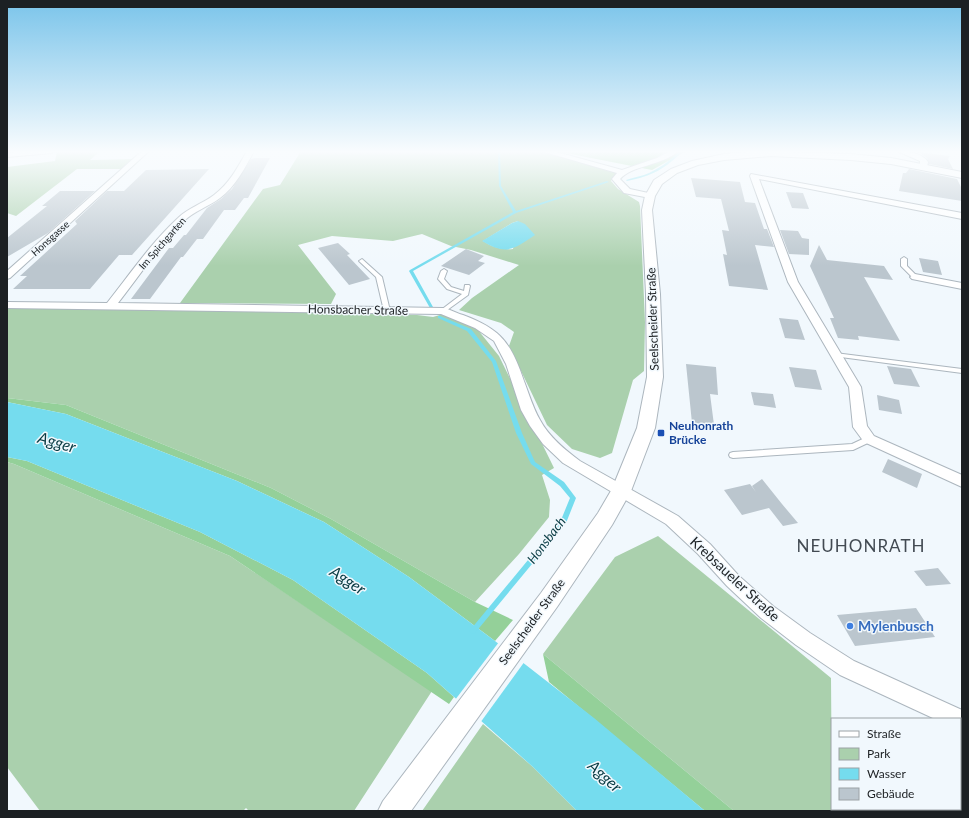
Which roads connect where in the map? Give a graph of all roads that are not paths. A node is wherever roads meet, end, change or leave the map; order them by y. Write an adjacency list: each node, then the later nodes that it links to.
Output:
1 (104, 189): 12 (street, Honsgasse)
2 (224, 189): 18 (street, Im Spichgarten)
3 (626, 189): 7 (street)
4 (653, 189): 7 (street, Seelscheider Straße)
5 (759, 189): 21 (street)
6 (823, 189): 8 (street)
7 (650, 196): 26 (street, Seelscheider Straße)
8 (962, 216)
9 (904, 259): 13 (lane)
10 (362, 261): 19 (lane)
11 (444, 271): 16 (lane)
12 (7, 276)
13 (915, 277): 15 (street)
14 (467, 286): 16 (lane)
15 (962, 286)
16 (466, 294): 20 (lane)
17 (7, 305): 18 (street, Honsbacher Straße)
18 (110, 307): 19 (street, Honsbacher Straße)
19 (387, 311): 20 (street, Honsbacher Straße)
20 (443, 311): 26 (street, Honsbacher Straße)
21 (835, 355): 22 (lane); 23 (street)
22 (962, 371)
23 (869, 440): 24 (lane); 25 (street)
24 (734, 455)
25 (962, 480)
26 (621, 491): 27 (street, Krebsaueler Straße); 28 (street, Seelscheider Straße)
27 (956, 718)
28 (393, 811)

